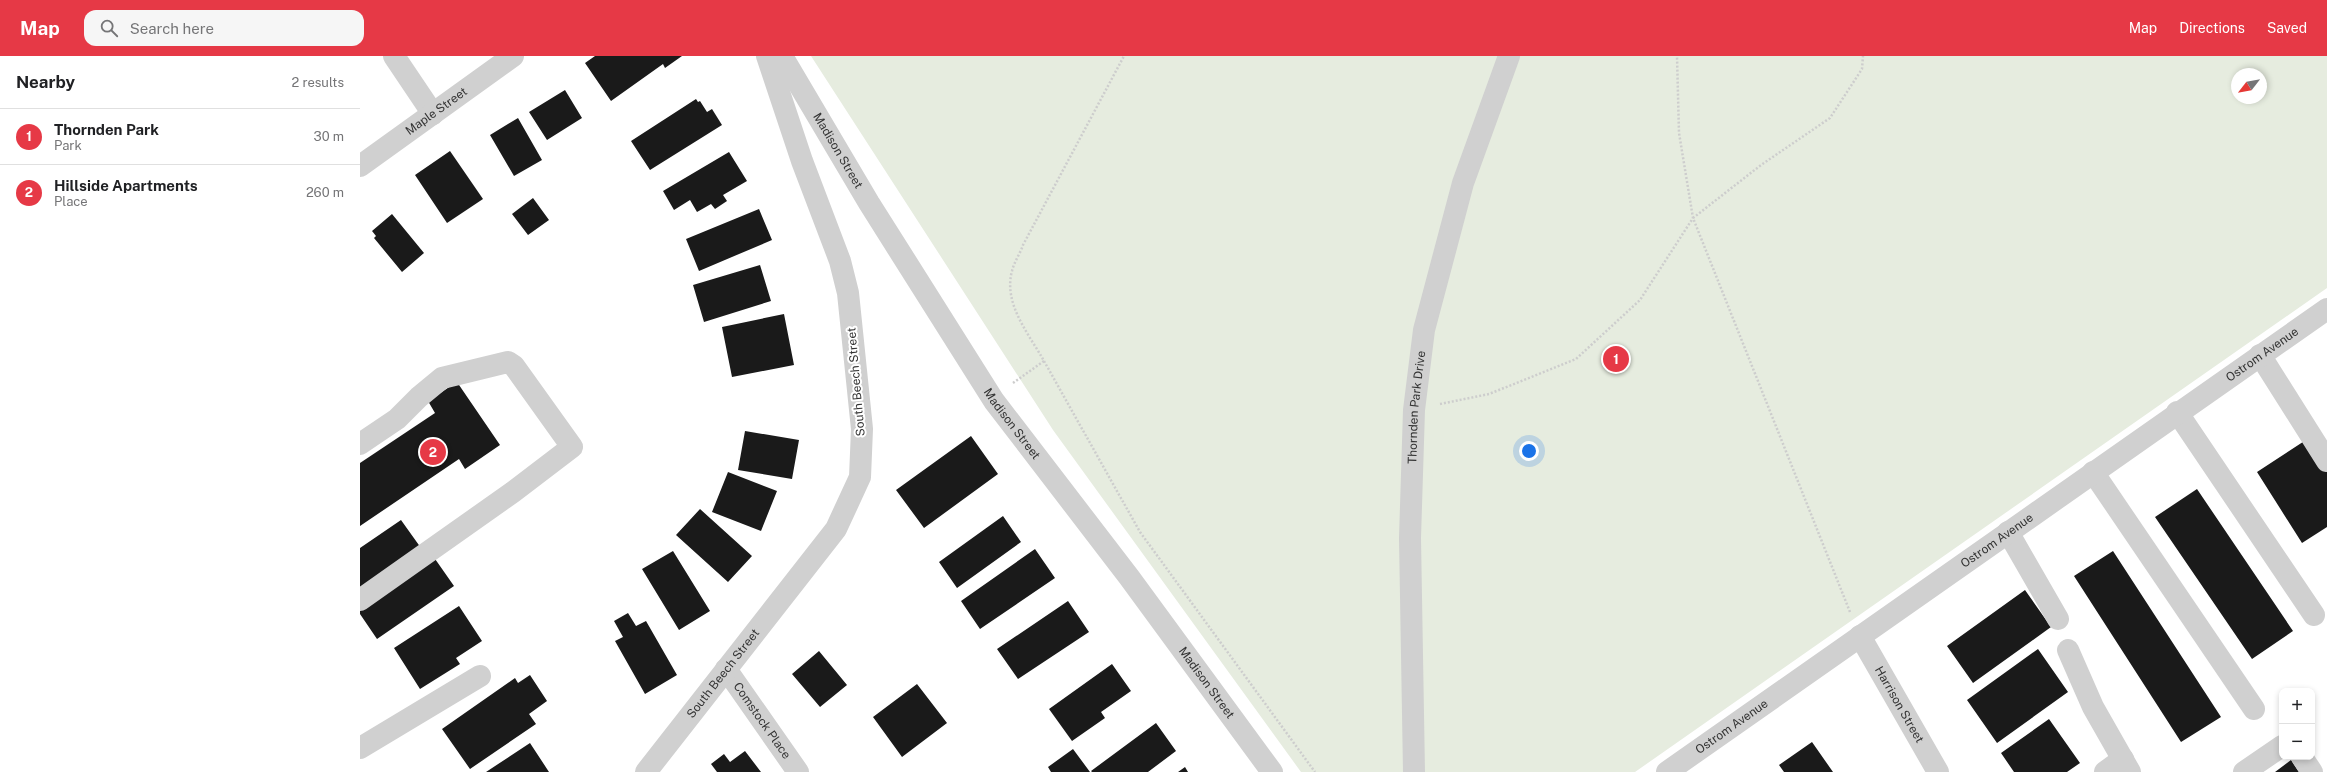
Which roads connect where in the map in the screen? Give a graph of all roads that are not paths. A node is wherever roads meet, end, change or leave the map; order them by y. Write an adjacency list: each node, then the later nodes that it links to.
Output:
1 (394, 56): 6 (street)
2 (514, 56): 6 (street, Maple Street)
3 (767, 56): 20 (street, South Beech Street)
4 (782, 56): 29 (street, Madison Street)
5 (1509, 56): 30 (street, Thornden Park Drive)
6 (433, 114): 7 (street, Maple Street)
7 (360, 166)
8 (2327, 309): 9 (street, Ostrom Avenue)
9 (2260, 355): 10 (street, Ostrom Avenue); 12 (street)
10 (2177, 412): 13 (street, Ostrom Avenue); 16 (street)
11 (360, 444): 15 (street)
12 (2327, 461)
13 (2093, 472): 14 (street, Ostrom Avenue); 22 (street)
14 (2008, 532): 17 (street); 18 (street, Ostrom Avenue)
15 (360, 600)
16 (2314, 615)
17 (2058, 619)
18 (1860, 636): 31 (street, Ostrom Avenue); 32 (street, Harrison Street)
19 (2068, 650): 26 (street)
20 (726, 669): 27 (street, South Beech Street); 28 (street, Comstock Place)
21 (480, 676): 23 (street)
22 (2254, 709)
23 (360, 748)
24 (2279, 748): 34 (street)
25 (2304, 760): 35 (street)
26 (2126, 765): 33 (street)
27 (646, 772)
28 (798, 772)
29 (1272, 772)
30 (1414, 772)
31 (1667, 772)
32 (1938, 772)
33 (2105, 772)
34 (2244, 772)
35 (2312, 772)

